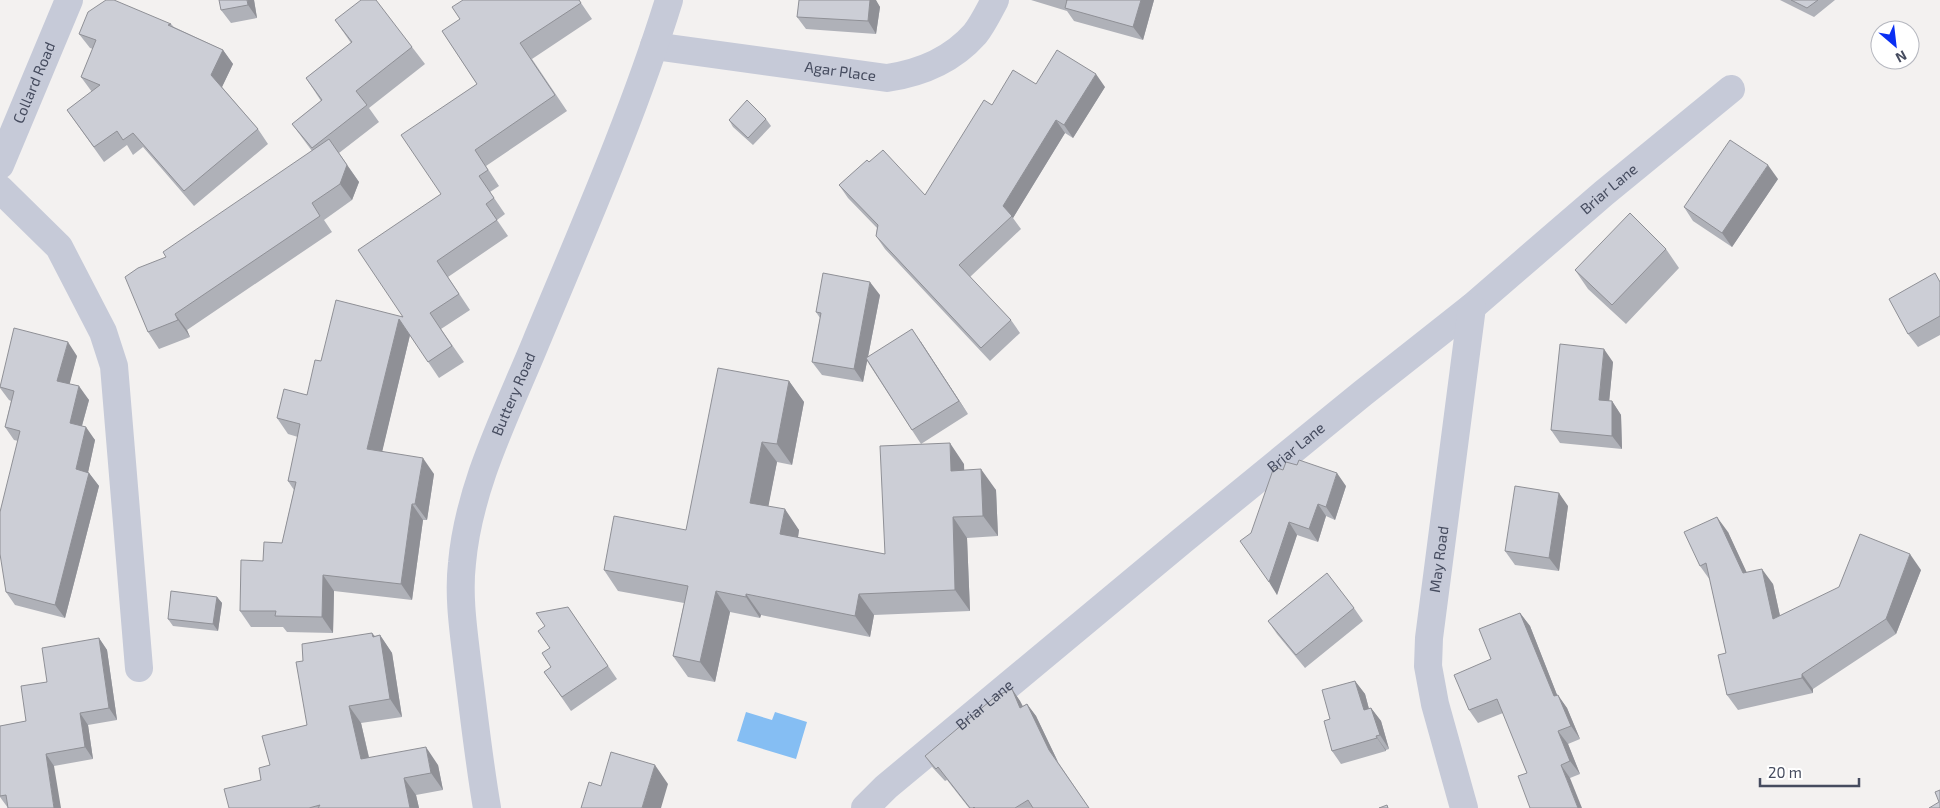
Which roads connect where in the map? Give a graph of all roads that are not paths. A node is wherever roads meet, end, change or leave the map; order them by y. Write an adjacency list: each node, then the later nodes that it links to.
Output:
1 (69, 0): 6 (street, Collard Road)
2 (668, 0): 4 (street, Buttery Road)
3 (995, 0): 4 (street, Agar Place)
4 (654, 46): 10 (street, Buttery Road)
5 (1731, 89): 8 (street, Briar Lane)
6 (0, 165)
7 (0, 189): 9 (street)
8 (1472, 307): 11 (street, Briar Lane); 12 (street, May Road)
9 (139, 668)
10 (487, 808)
11 (869, 808)
12 (1464, 808)

